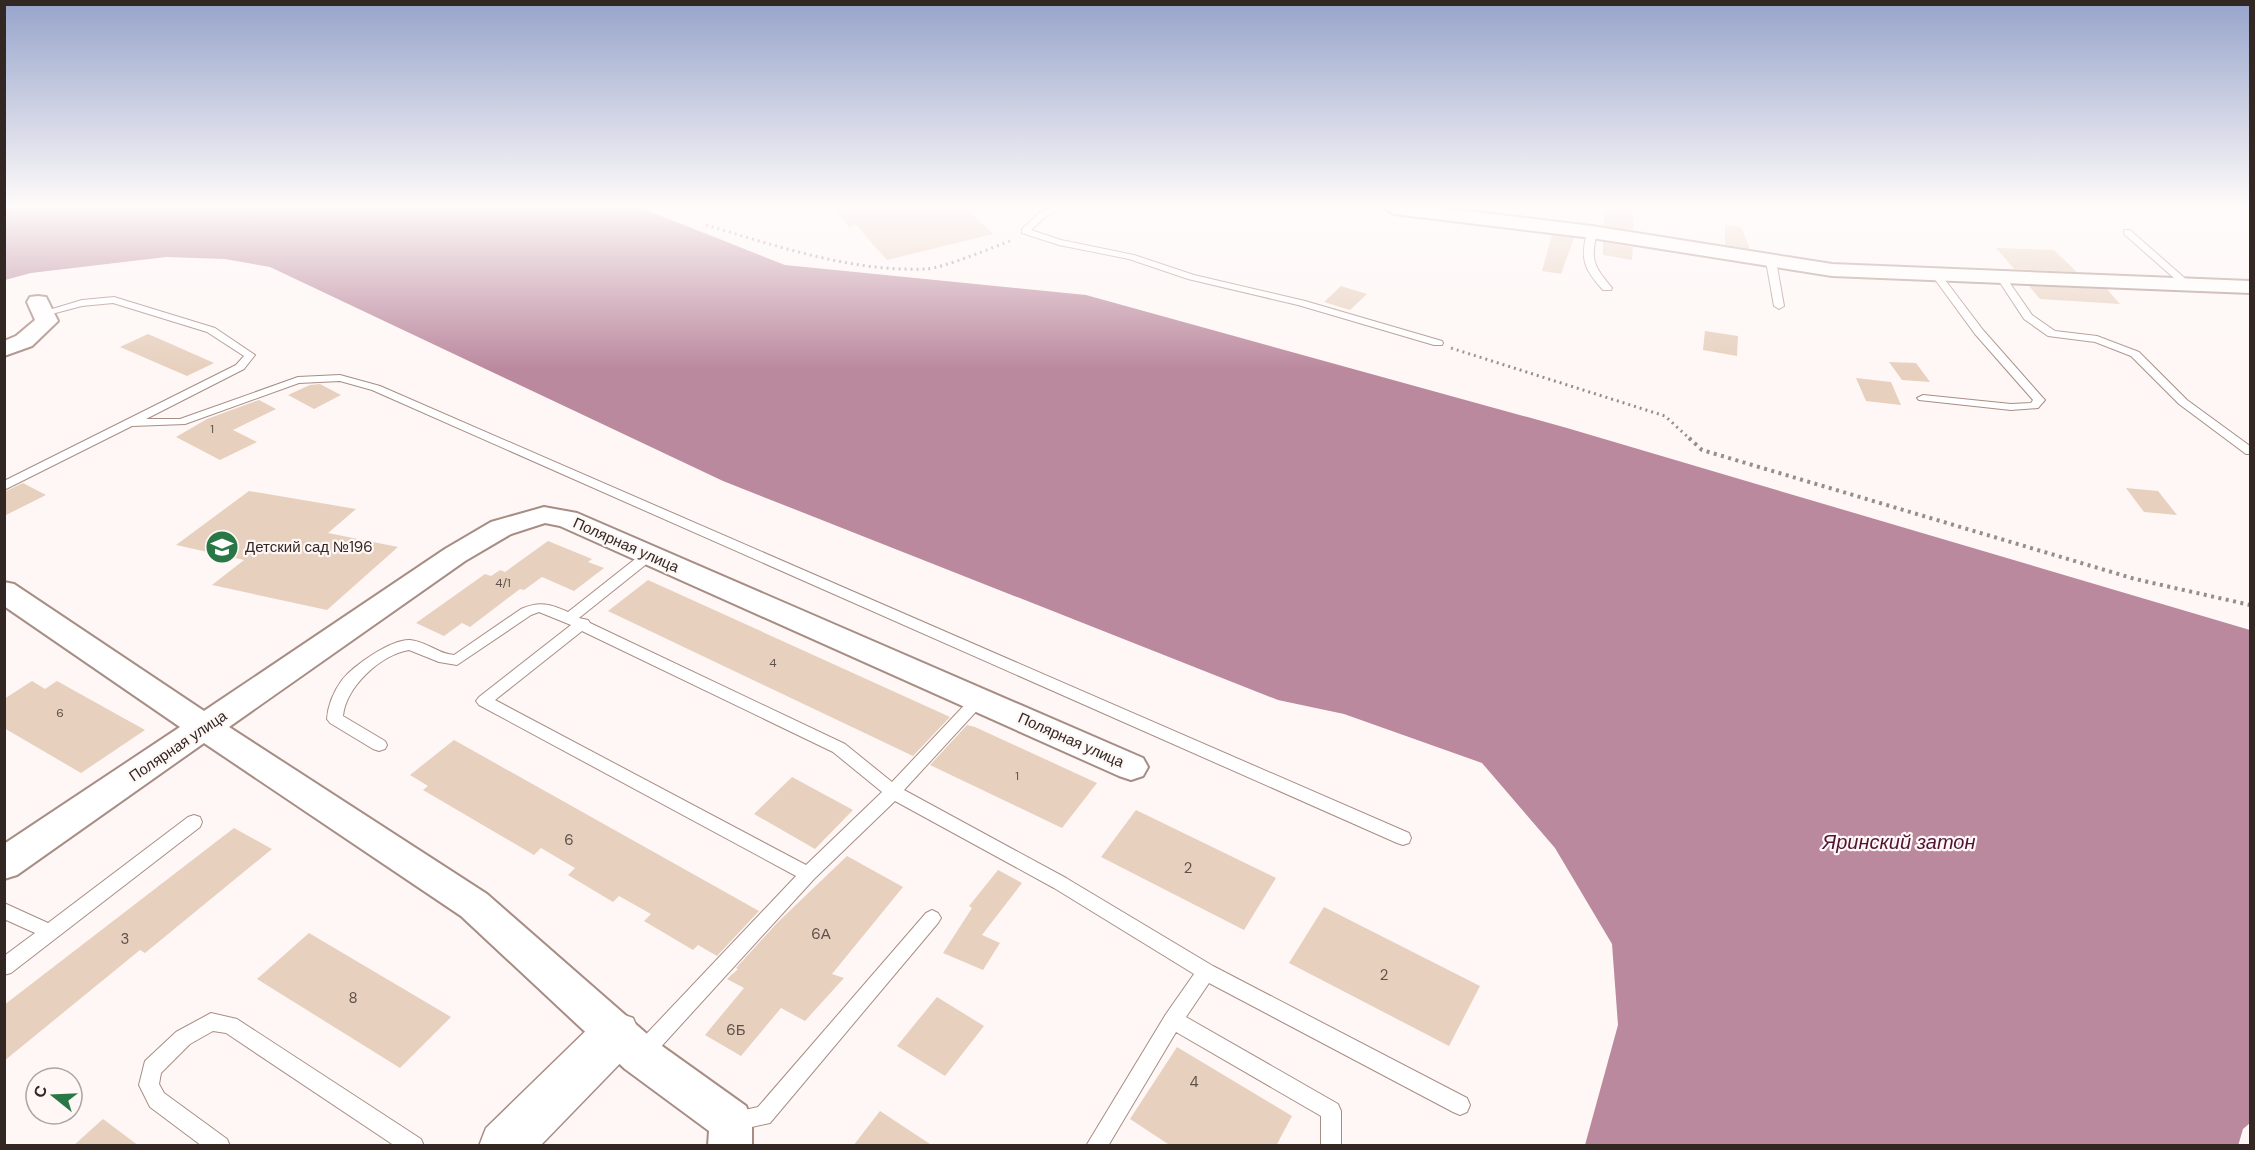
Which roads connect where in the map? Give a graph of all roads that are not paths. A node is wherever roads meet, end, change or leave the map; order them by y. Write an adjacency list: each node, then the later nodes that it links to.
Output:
1 (1771, 261): 11 (lane)
2 (1146, 262): 13 (lane)
3 (1588, 262): 10 (lane)
4 (1776, 262): 6 (street)
5 (2160, 262): 8 (lane)
6 (1936, 274): 7 (street); 15 (lane)
7 (2002, 278): 8 (street); 17 (lane)
8 (2185, 284): 9 (street)
9 (2250, 287)
10 (1606, 288)
11 (1779, 306)
12 (41, 308): 14 (street); 16 (lane)
13 (1438, 343)
14 (4, 349)
15 (1923, 398)
16 (128, 423): 18 (lane); 28 (lane)
17 (2250, 451)
18 (4, 486)
19 (649, 555): 21 (lane); 22 (street, Полярная улица); 23 (street, Полярная улица)
20 (4, 591): 23 (street)
21 (577, 620): 24 (lane); 26 (lane); 30 (lane)
22 (978, 700): 25 (street, Полярная улица); 26 (lane)
23 (206, 728): 29 (street, Полярная улица); 37 (street)
24 (379, 745)
25 (1131, 767)
26 (893, 792): 30 (lane); 35 (lane)
27 (194, 822): 33 (lane)
28 (1402, 838)
29 (4, 864)
30 (808, 874): 37 (lane)
31 (4, 910): 33 (lane)
32 (932, 918): 39 (lane)
33 (50, 932): 34 (lane)
34 (4, 967)
35 (1206, 972): 36 (lane); 38 (lane)
36 (1173, 1020): 40 (lane); 44 (lane)
37 (628, 1045): 39 (street); 43 (street)
38 (1460, 1105)
39 (731, 1133)
40 (1100, 1144)
41 (220, 1146): 42 (lane)
42 (414, 1146)
43 (504, 1146)
44 (1331, 1146)

